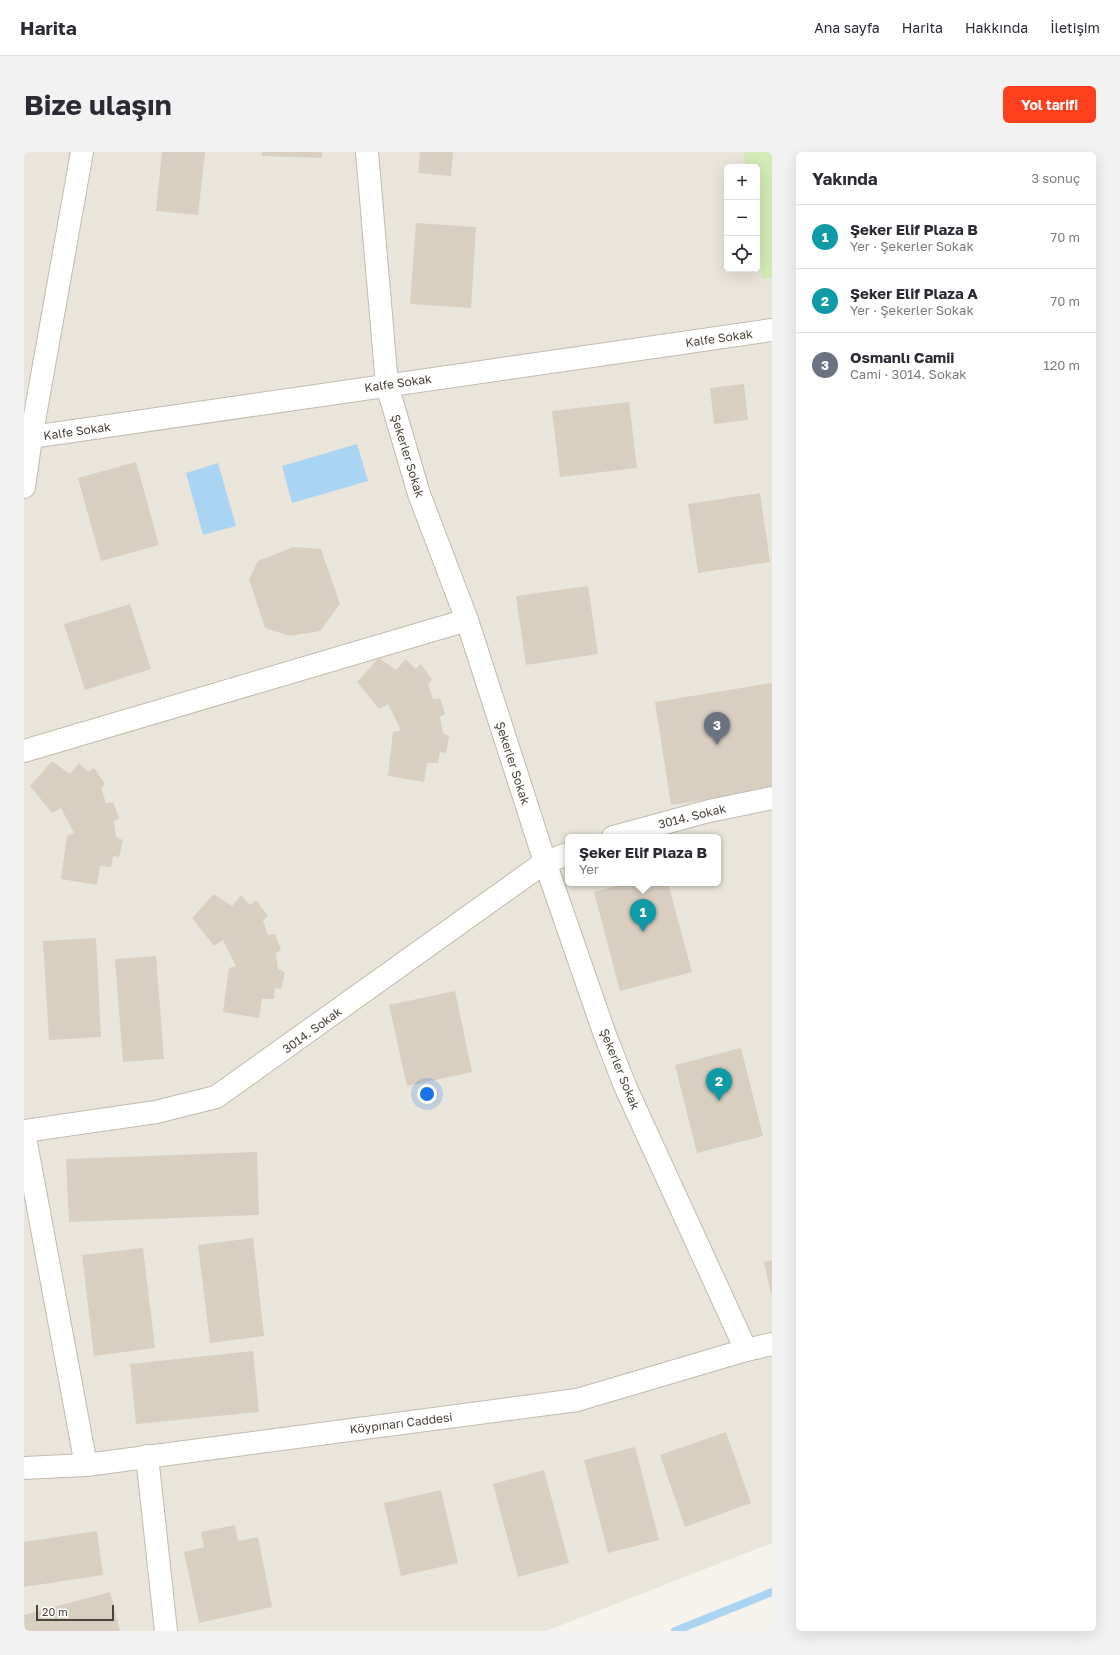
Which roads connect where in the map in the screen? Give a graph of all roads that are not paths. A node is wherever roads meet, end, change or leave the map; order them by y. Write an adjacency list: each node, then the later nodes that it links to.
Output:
1 (82, 152): 5 (street)
2 (367, 152): 4 (street, Şekerler Sokak)
3 (772, 330): 4 (street, Kalfe Sokak)
4 (387, 385): 5 (street, Kalfe Sokak); 7 (street, Şekerler Sokak)
5 (27, 438): 6 (street)
6 (24, 487)
7 (467, 620): 8 (street); 12 (street, Şekerler Sokak)
8 (24, 751)
9 (772, 798): 10 (street, 3014. Sokak)
10 (625, 834)
11 (565, 855): 12 (street, 3014. Sokak)
12 (545, 862): 13 (street, 3014. Sokak); 15 (street, Şekerler Sokak)
13 (24, 1131): 17 (street)
14 (772, 1344): 15 (street, Köypınarı Caddesi)
15 (746, 1350): 16 (street, Köypınarı Caddesi)
16 (147, 1456): 17 (street, Köypınarı Caddesi); 19 (street)
17 (86, 1464): 18 (street, Köypınarı Caddesi)
18 (24, 1468)
19 (166, 1631)

